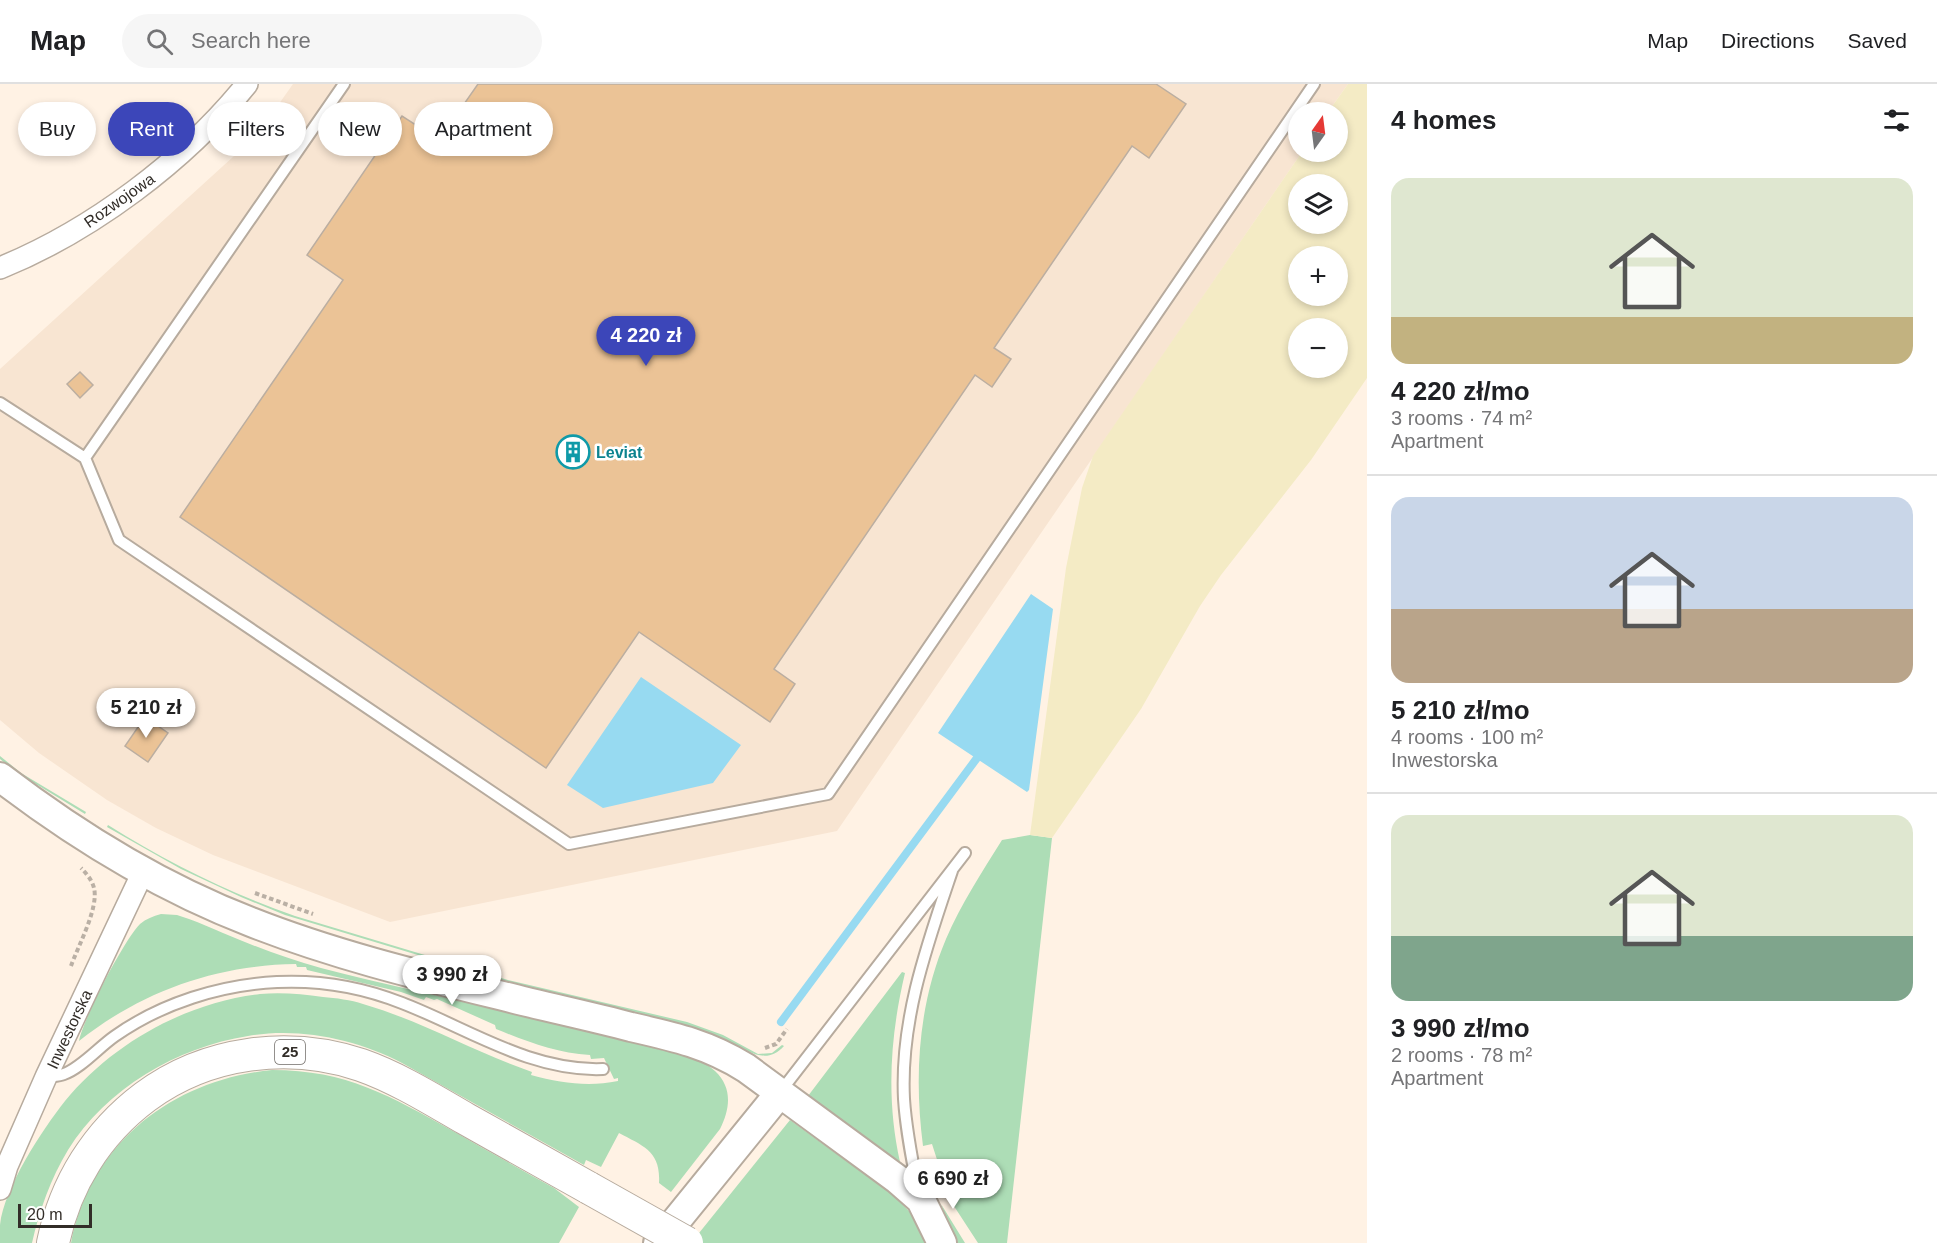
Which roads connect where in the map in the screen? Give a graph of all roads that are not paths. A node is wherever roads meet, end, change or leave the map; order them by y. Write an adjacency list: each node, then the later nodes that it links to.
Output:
1 (247, 84): 4 (street, Rozwojowa)
2 (344, 84): 6 (lane)
3 (1314, 84): 6 (lane)
4 (0, 268)
5 (1, 405): 6 (lane)
6 (85, 458)
7 (0, 777): 10 (street)
8 (965, 853): 9 (lane)
9 (952, 871): 13 (lane); 15 (lane)
10 (142, 872): 12 (street, Inwestorska); 13 (street)
11 (603, 1069): 12 (lane)
12 (46, 1077): 14 (street, Inwestorska)
13 (779, 1094): 15 (street); 17 (street)
14 (0, 1188)
15 (921, 1200): 19 (street)
16 (53, 1243): 18 (main road, 25, bridge)
17 (658, 1243)
18 (687, 1243)
19 (942, 1243)

